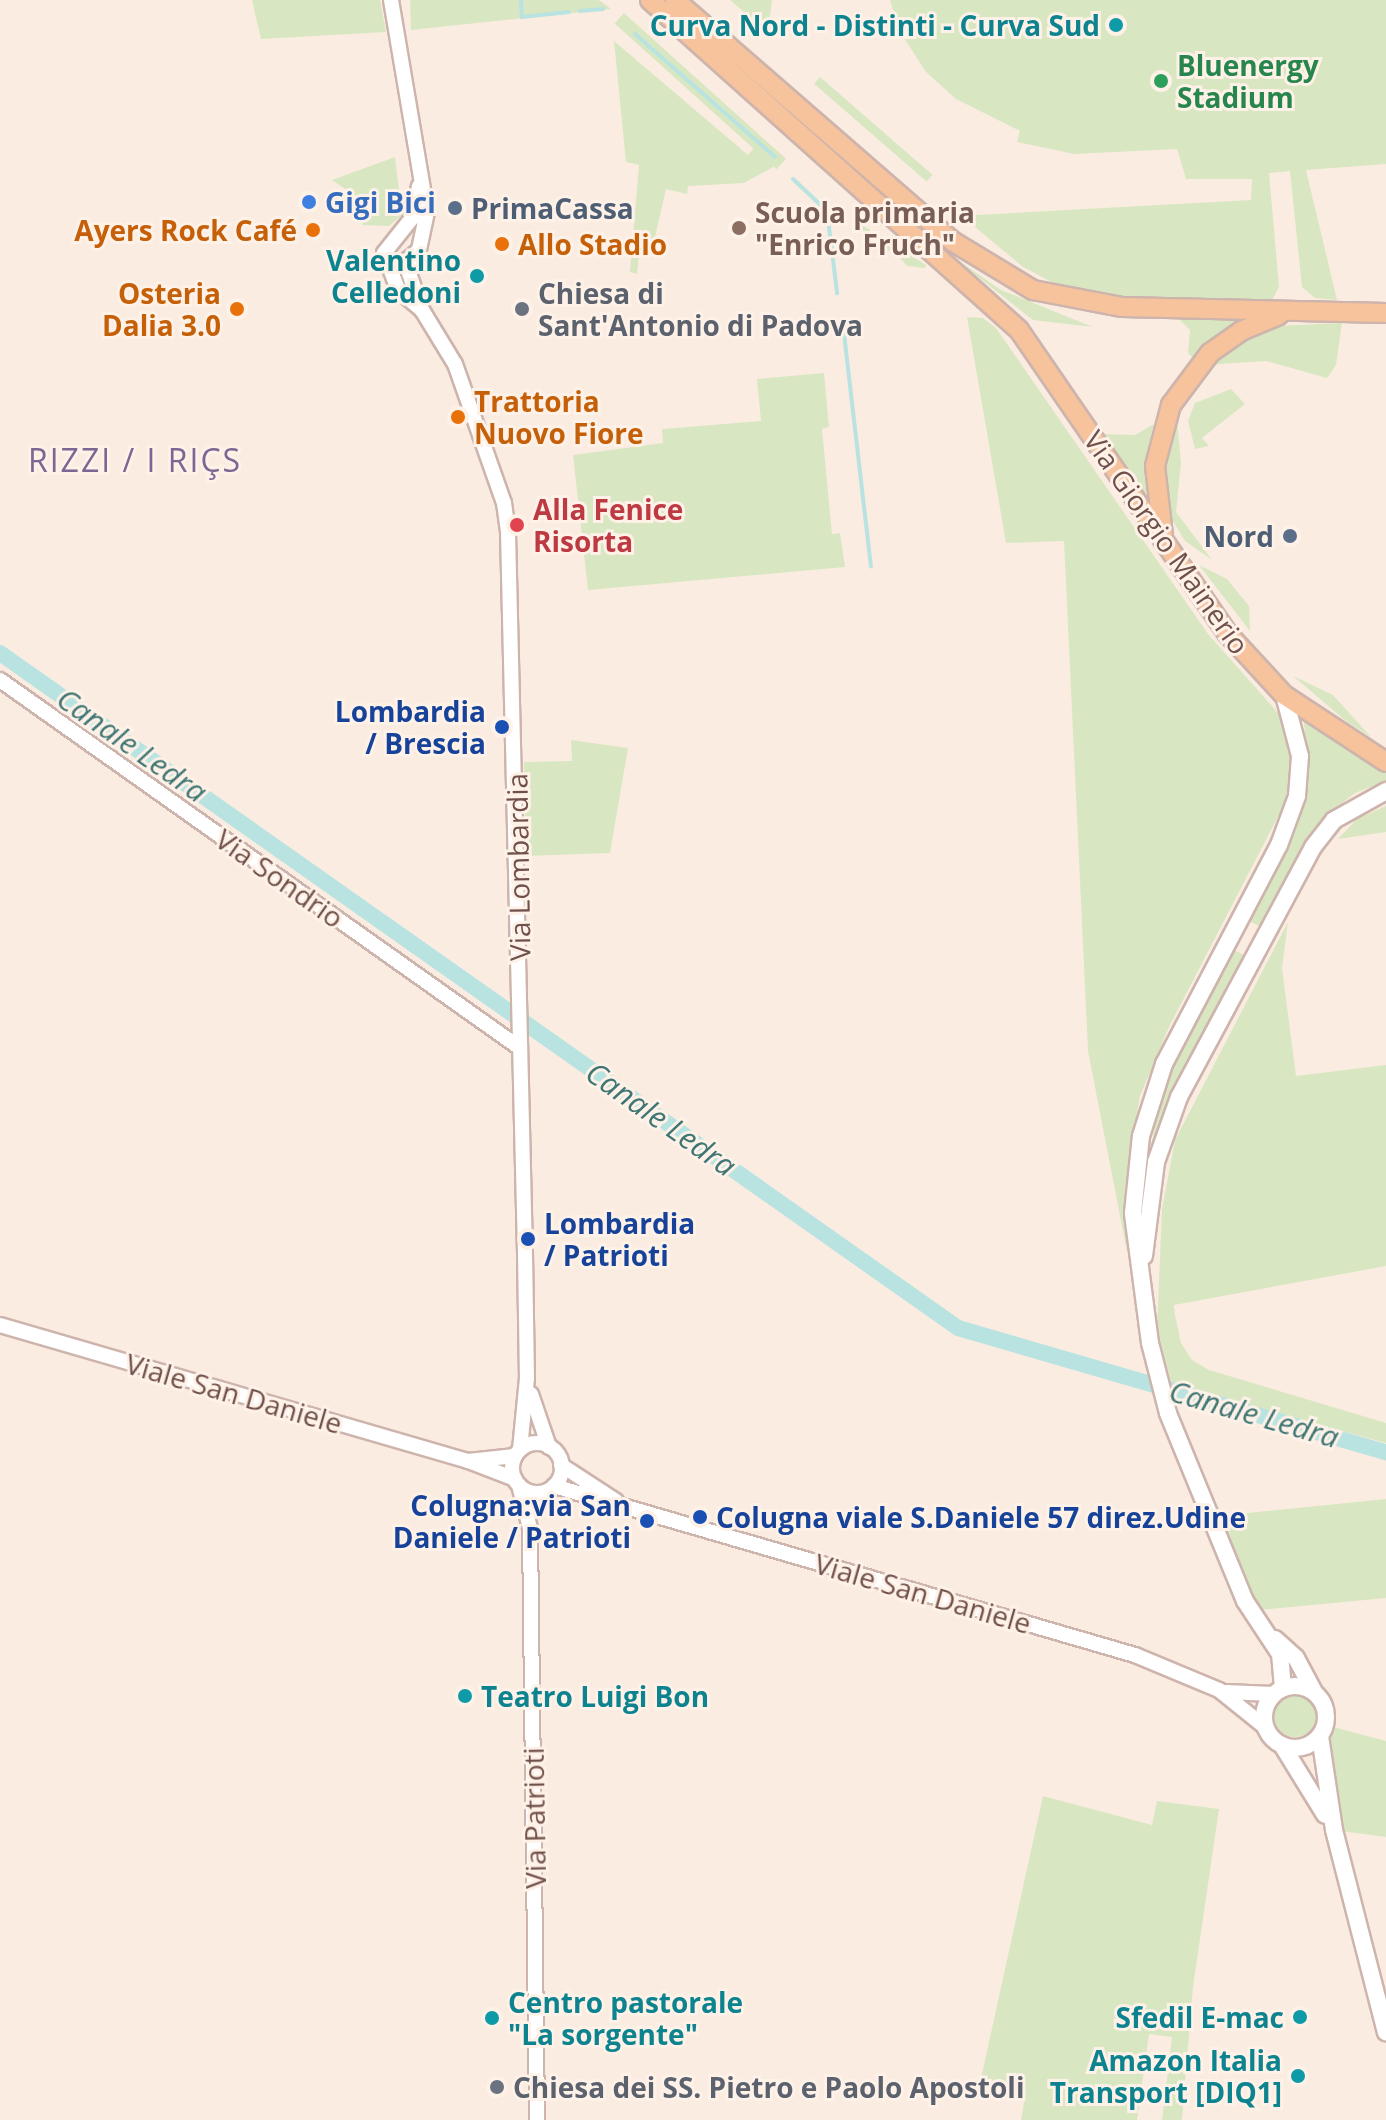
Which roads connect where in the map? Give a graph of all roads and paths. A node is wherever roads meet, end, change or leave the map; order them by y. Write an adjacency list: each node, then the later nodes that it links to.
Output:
1 (391, 0): 4 (street)
2 (650, 0): 13 (main road, Via Giorgio Mainerio)
3 (675, 0): 11 (main road)
4 (420, 175): 5 (street); 6 (street)
5 (393, 241): 7 (street); 8 (street)
6 (419, 250): 7 (street); 9 (street)
7 (407, 260): 8 (street); 9 (street)
8 (388, 262): 10 (street)
9 (414, 286): 10 (street)
10 (422, 310): 20 (street, Via Lombardia)
11 (1286, 312): 12 (main road); 13 (main road)
12 (1386, 313)
13 (1164, 542): 15 (main road, Via Giorgio Mainerio)
14 (0, 680): 20 (street, Via Sondrio)
15 (1284, 695): 16 (main road, Via Giorgio Mainerio); 18 (main road)
16 (1386, 762)
17 (1386, 791): 19 (main road)
18 (1234, 932): 19 (main road); 21 (main road)
19 (1260, 946): 21 (main road)
20 (520, 1042): 23 (street, Via Lombardia)
21 (1143, 1290): 32 (main road)
22 (0, 1325): 26 (street, Viale San Daniele)
23 (527, 1378): 24 (street, Via Lombardia); 25 (street, Via Lombardia)
24 (549, 1447): 25 (street); 27 (street)
25 (518, 1453): 26 (street, Viale San Daniele); 28 (street)
26 (468, 1461): 28 (street, Viale San Daniele)
27 (561, 1465): 29 (street); 30 (street, Viale San Daniele)
28 (517, 1482): 29 (street); 31 (street, Via Patrioti)
29 (547, 1489): 30 (street, Viale San Daniele); 31 (street, Via Patrioti)
30 (623, 1506): 33 (street, Viale San Daniele)
31 (530, 1528): 41 (street, Via Patrioti)
32 (1262, 1628): 34 (main road); 35 (main road)
33 (1219, 1690): 34 (street, Viale San Daniele); 36 (street, Viale San Daniele)
34 (1278, 1691): 35 (main road, Viale San Daniele); 36 (main road)
35 (1314, 1692): 37 (main road, Viale San Daniele)
36 (1265, 1727): 38 (main road, Viale San Daniele)
37 (1320, 1736): 38 (main road); 39 (main road, Viale San Daniele)
38 (1282, 1745): 39 (main road, Viale San Daniele)
39 (1334, 1830): 40 (main road, Viale San Daniele)
40 (1386, 2032)
41 (535, 2116)

